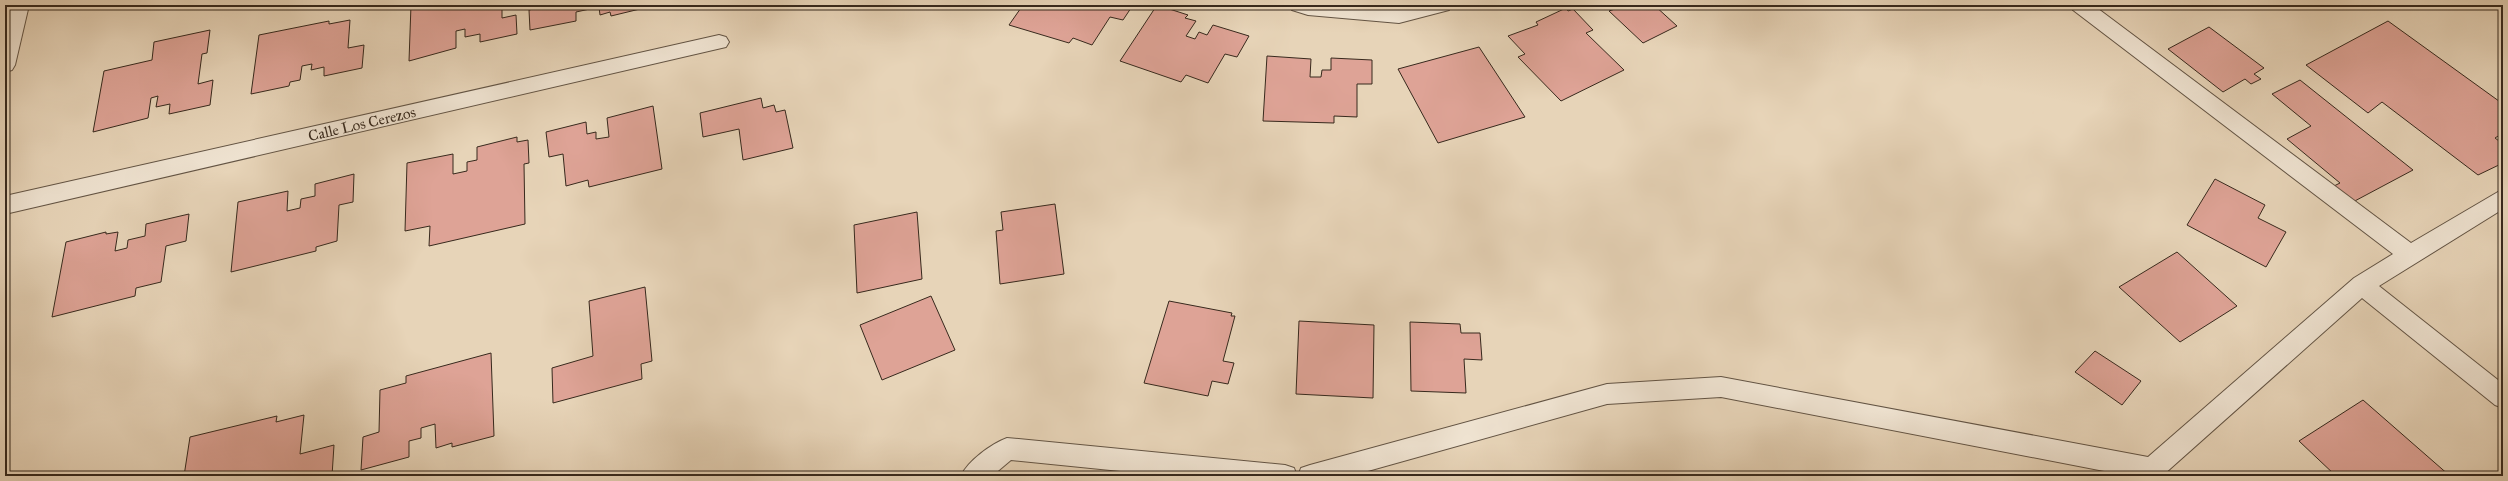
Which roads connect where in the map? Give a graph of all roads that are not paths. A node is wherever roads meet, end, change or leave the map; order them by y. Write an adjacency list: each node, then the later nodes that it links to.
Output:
1 (19, 5): 6 (street)
2 (1299, 5): 3 (street)
3 (1442, 5)
4 (2080, 5): 9 (street)
5 (719, 42): 8 (street, Calle Los Cerezos)
6 (5, 65)
7 (2503, 198): 9 (street)
8 (5, 205)
9 (2409, 254): 10 (street)
10 (2362, 285): 11 (street); 14 (street)
11 (2503, 398)
12 (973, 476): 13 (street)
13 (1285, 476)
14 (1310, 476)

